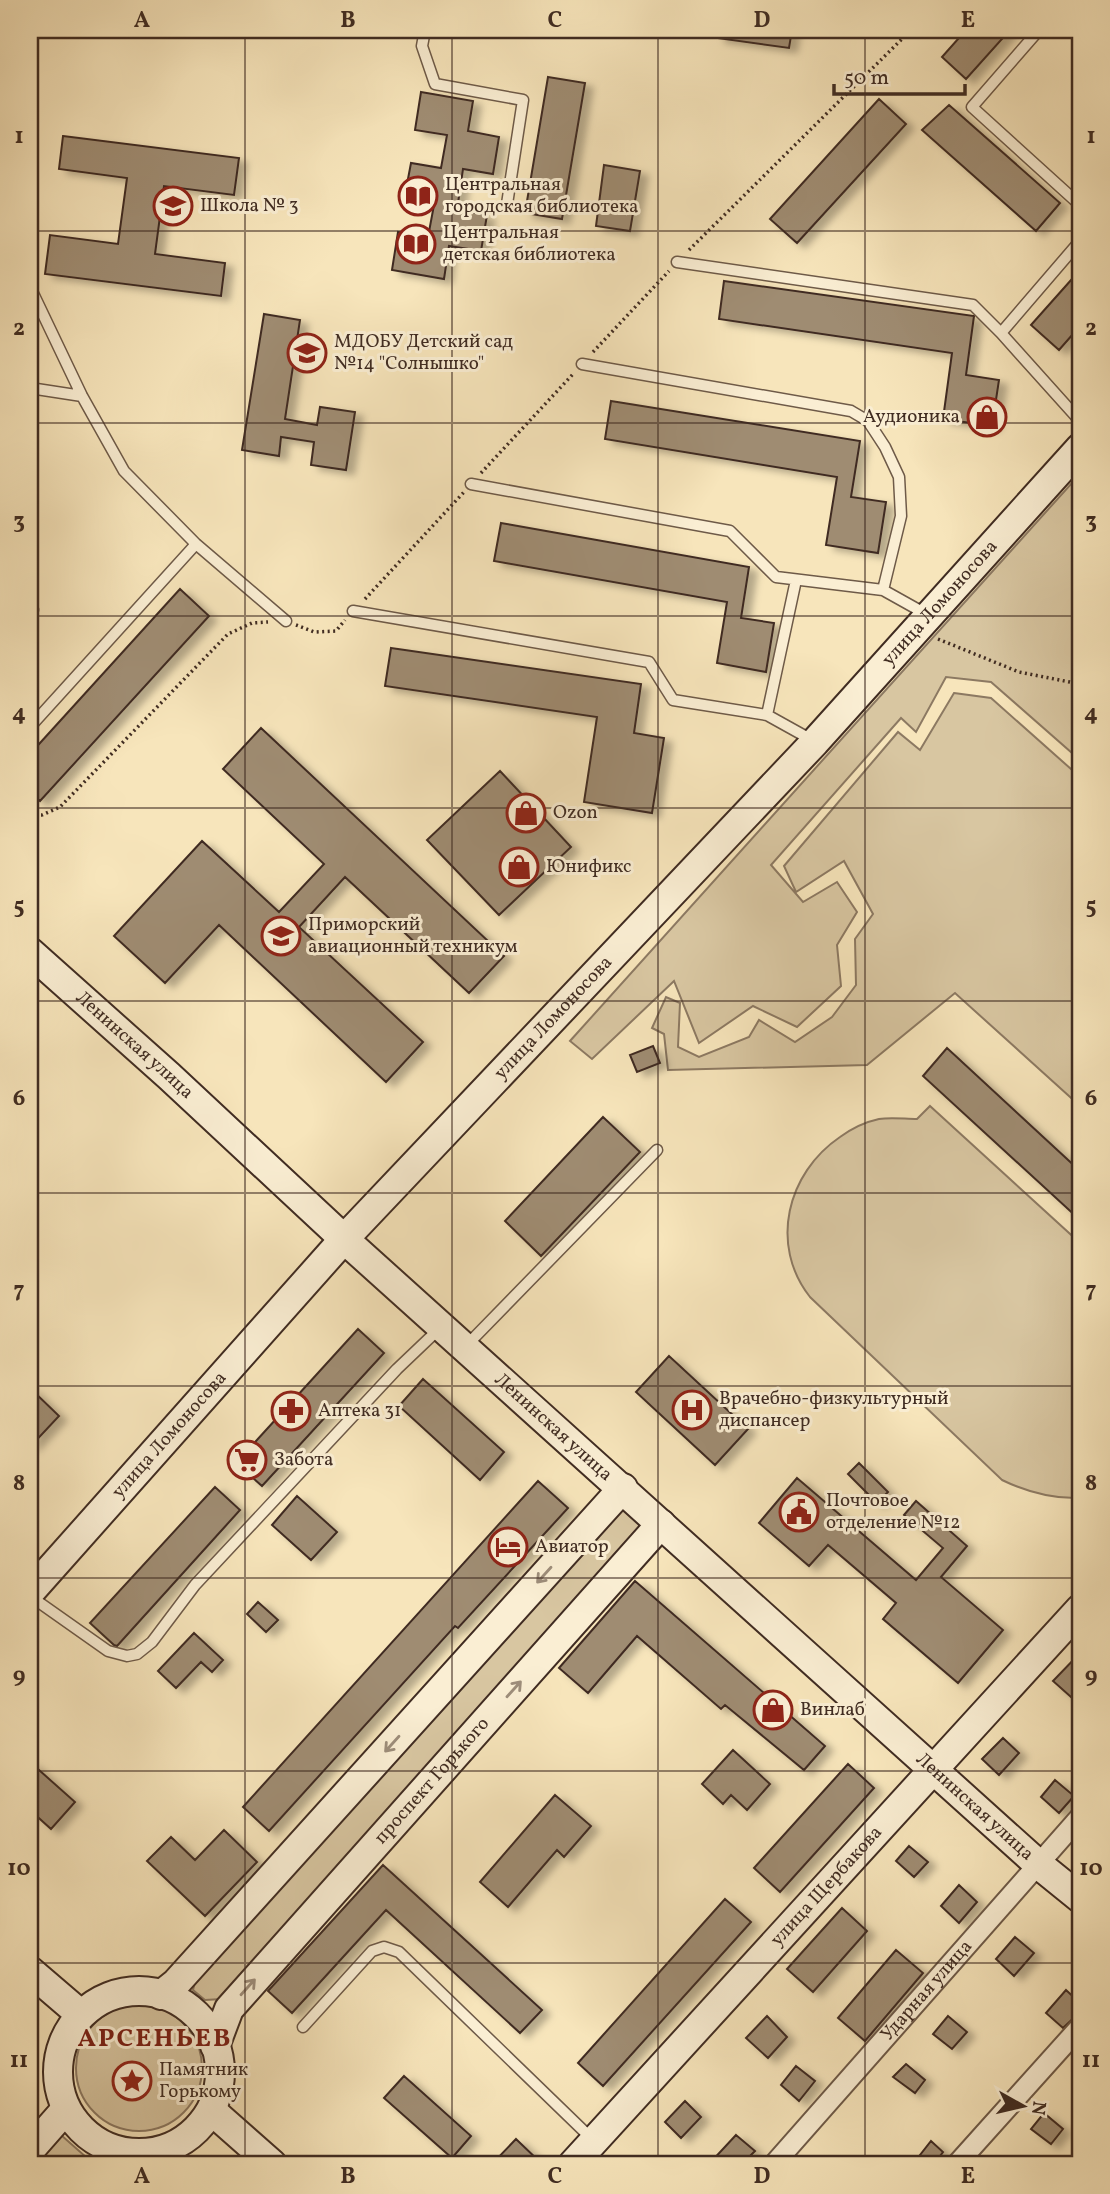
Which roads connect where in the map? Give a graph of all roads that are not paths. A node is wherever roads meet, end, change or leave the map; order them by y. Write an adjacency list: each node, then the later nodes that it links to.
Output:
1 (425, 30): 3 (lane)
2 (1039, 30): 4 (lane)
3 (507, 204)
4 (1080, 205)
5 (1080, 241): 8 (lane)
6 (677, 262): 8 (lane)
7 (30, 286): 11 (lane)
8 (1001, 333): 12 (lane)
9 (582, 364): 17 (lane)
10 (30, 388): 11 (lane)
11 (82, 396): 15 (lane)
12 (1080, 421)
13 (1080, 448): 20 (main road, улица Ломоносова)
14 (471, 484): 16 (lane)
15 (196, 544): 19 (lane); 22 (lane)
16 (796, 580): 17 (lane); 21 (lane)
17 (883, 590): 20 (lane)
18 (353, 611): 21 (lane)
19 (286, 621)
20 (923, 623): 23 (main road, улица Ломоносова)
21 (767, 715): 23 (lane)
22 (30, 727)
23 (816, 742): 26 (main road, улица Ломоносова)
24 (30, 952): 26 (main road, Ленинская улица)
25 (657, 1150): 28 (lane)
26 (344, 1239): 27 (main road, Ленинская улица); 31 (main road, улица Ломоносова)
27 (442, 1326): 28 (main road, Ленинская улица); 31 (lane)
28 (464, 1347): 29 (main road, Ленинская улица)
29 (622, 1488): 30 (main road, Ленинская улица); 38 (main road, one-way to 38)
30 (661, 1524): 33 (main road, Ленинская улица); 42 (main road, проспект Горького, one-way to 30)
31 (30, 1594)
32 (1080, 1609): 33 (main road, улица Щербакова)
33 (935, 1771): 35 (main road, Ленинская улица); 45 (main road, улица Щербакова)
34 (1080, 1817): 35 (street, Ударная улица)
35 (1038, 1864): 36 (main road, Ленинская улица); 50 (street, Ударная улица)
36 (1080, 1898)
37 (30, 1971): 39 (main road)
38 (161, 1995): 39 (main road, проспект Горького); 42 (main road, проспект Горького)
39 (79, 2013): 43 (main road)
40 (303, 2027): 45 (lane)
41 (1080, 2027): 51 (street)
42 (215, 2046): 44 (main road, проспект Горького)
43 (66, 2109): 46 (main road); 47 (main road)
44 (212, 2111): 47 (main road); 48 (main road)
45 (594, 2141): 49 (main road, улица Щербакова)
46 (30, 2150)
47 (104, 2157)
48 (272, 2164)
49 (573, 2164)
50 (774, 2164)
51 (957, 2164)

